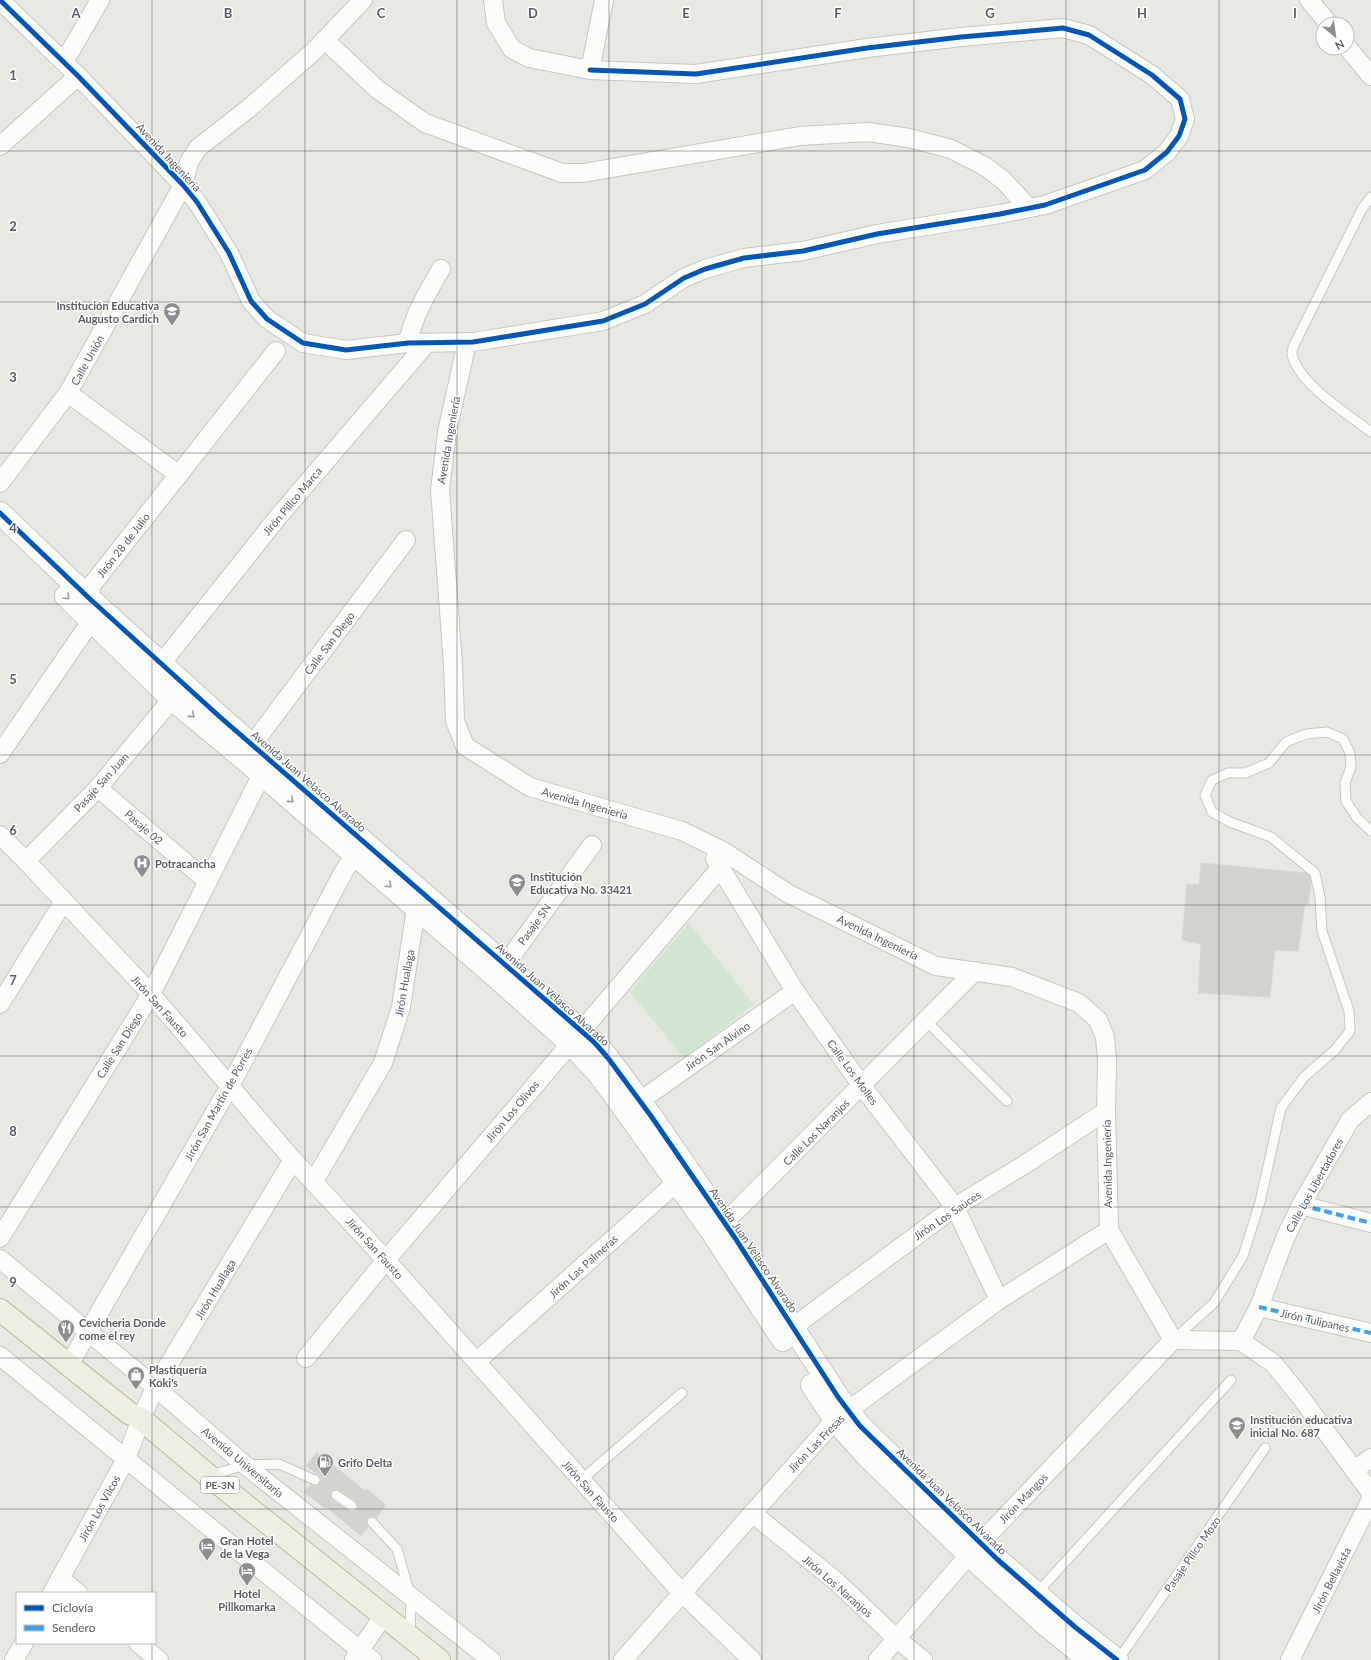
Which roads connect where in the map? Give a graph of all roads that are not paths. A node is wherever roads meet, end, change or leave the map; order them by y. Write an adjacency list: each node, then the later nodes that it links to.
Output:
1 (0, 0): 10 (street, Avenida Ingeniería)
2 (100, 0): 10 (street)
3 (363, 0): 8 (street, Calle Unión)
4 (493, 0): 11 (street)
5 (604, 0): 11 (street)
6 (1309, 0): 7 (street)
7 (1322, 16)
8 (325, 40): 15 (street, Calle Unión); 17 (street)
9 (1354, 56): 13 (street)
10 (64, 62): 12 (street, Avenida Ingeniería)
11 (590, 70): 17 (street)
12 (78, 76): 14 (street); 15 (street, Avenida Ingeniería)
13 (1371, 76)
14 (0, 146)
15 (182, 185): 20 (street, Avenida Ingeniería); 23 (street, Calle Unión)
16 (1371, 197): 24 (lane)
17 (1029, 208): 19 (street)
18 (441, 269): 20 (street)
19 (467, 342): 21 (street, Avenida Ingeniería); 39 (street, Avenida Ingeniería)
20 (408, 343): 21 (street, Avenida Ingeniería)
21 (427, 343): 31 (street, Jirón Pillco Marca)
22 (276, 351): 25 (street, Jirón 28 de Julio)
23 (68, 393): 25 (street); 26 (street, Calle Unión)
24 (1371, 432)
25 (179, 475): 30 (street, Jirón 28 de Julio)
26 (0, 483)
27 (0, 512): 30 (street, Avenida Juan Velasco Alvarado)
28 (0, 530): 30 (street, Avenida Juan Velasco Alvarado, one-way to 30)
29 (406, 540): 33 (street, Calle San Diego)
30 (89, 609): 31 (street, Avenida Juan Velasco Alvarado); 32 (street, Avenida Juan Velasco Alvarado); 34 (street, Jirón 28 de Julio)
31 (161, 664): 33 (street, Avenida Juan Velasco Alvarado)
32 (172, 699): 35 (street, Avenida Juan Velasco Alvarado, one-way to 35); 36 (street, Pasaje San Juan)
33 (252, 745): 35 (street, Avenida Juan Velasco Alvarado)
34 (0, 754)
35 (266, 768): 41 (street, Avenida Juan Velasco Alvarado); 44 (street, Calle San Diego)
36 (98, 788): 42 (street, Pasaje San Juan); 44 (street, Pasaje 02)
37 (1371, 831): 77 (lane)
38 (0, 835): 42 (street, Jirón San Fausto)
39 (705, 843): 43 (street, Calle Los Molles); 48 (street, Avenida Ingeniería)
40 (592, 845): 47 (street, Pasaje SN)
41 (359, 848): 46 (street, Avenida Juan Velasco Alvarado, one-way to 46); 47 (street, Avenida Juan Velasco Alvarado); 54 (street, Jirón San Martín de Porres)
42 (26, 861): 45 (street, Jirón San Fausto)
43 (721, 867): 49 (street, Calle Los Molles); 53 (street, Jirón Los Olivos)
44 (207, 881): 50 (street, Calle San Diego)
45 (64, 901): 50 (street, Jirón San Fausto); 51 (street)
46 (416, 908): 53 (street, Avenida Juan Velasco Alvarado); 62 (street, Jirón Huallaga)
47 (505, 965): 53 (street, Avenida Juan Velasco Alvarado)
48 (975, 971): 52 (street, Calle Los Naranjos); 59 (street, Avenida Ingeniería)
49 (795, 991): 55 (street, Calle Los Molles); 56 (street, Jirón San Alvino)
50 (150, 994): 54 (street, Jirón San Fausto); 68 (street, Calle San Diego)
51 (0, 1004)
52 (926, 1021): 55 (street, Calle Los Naranjos); 57 (lane)
53 (575, 1037): 56 (street, Avenida Juan Velasco Alvarado); 61 (street, Avenida Juan Velasco Alvarado); 70 (street, Jirón Los Olivos)
54 (230, 1086): 60 (street, Jirón San Fausto); 75 (street, Jirón San Martín de Porres)
55 (862, 1086): 64 (street, Calle Los Molles); 65 (street, Calle Los Naranjos)
56 (640, 1101): 61 (street, Avenida Juan Velasco Alvarado)
57 (1008, 1101)
58 (1371, 1102): 63 (street, Calle Los Libertadores)
59 (1106, 1111): 64 (street, Jirón Los Sauces); 67 (street, Avenida Ingeniería)
60 (293, 1160): 62 (street, Jirón San Fausto); 84 (street, Jirón Huallaga)
61 (683, 1177): 65 (street, Avenida Juan Velasco Alvarado); 81 (street, Jirón Las Palmeras); 86 (street, Avenida Juan Velasco Alvarado)
62 (314, 1182): 70 (street, Jirón San Fausto)
63 (1301, 1205): 66 (street); 72 (street, Calle Los Libertadores)
64 (955, 1207): 71 (street, Calle Los Molles); 74 (street, Jirón Los Sauces)
65 (723, 1221): 74 (street, Avenida Juan Velasco Alvarado)
66 (1371, 1223)
67 (1108, 1230): 71 (street, Jirón Las Fresas); 77 (street, Avenida Ingeniería)
68 (0, 1238)
69 (0, 1259): 75 (street, Avenida Universitaria)
70 (386, 1260): 80 (street, Jirón Los Olivos); 81 (street, Jirón San Fausto)
71 (999, 1300): 86 (street, Jirón Las Fresas)
72 (1259, 1307): 76 (street, Jirón Tulipanes); 78 (street, Calle Los Libertadores)
73 (0, 1310): 82 (highway, PE-3N)
74 (793, 1327): 86 (street, Avenida Juan Velasco Alvarado)
75 (88, 1331): 82 (street, Jirón San Martín de Porres); 84 (street, Avenida Universitaria)
76 (1371, 1333)
77 (1173, 1340): 78 (street); 102 (street, Jirón Mangos)
78 (1241, 1341): 92 (street)
79 (0, 1356): 90 (street)
80 (306, 1358)
81 (476, 1361): 95 (street, Jirón San Fausto)
82 (69, 1365): 87 (highway, PE-3N)
83 (1231, 1380): 106 (lane)
84 (155, 1387): 87 (street, Jirón Huallaga); 91 (street, Avenida Universitaria)
85 (682, 1393): 95 (lane)
86 (842, 1416): 100 (street, Jirón Las Fresas); 102 (street, Avenida Juan Velasco Alvarado)
87 (140, 1420): 90 (street, Jirón Los Vilcos); 93 (highway, PE-3N)
88 (1265, 1448): 123 (lane, Pasaje Pillco Mozo)
89 (1371, 1458): 92 (street)
90 (126, 1460): 103 (street, Jirón Los Vilcos); 113 (street)
91 (245, 1465): 93 (lane); 94 (lane); 107 (street, Avenida Universitaria)
92 (1354, 1470): 96 (street)
93 (209, 1476): 108 (highway, PE-3N)
94 (315, 1480)
95 (581, 1480): 105 (street, Jirón San Fausto)
96 (1371, 1493)
97 (336, 1495): 99 (lane)
98 (1371, 1499): 124 (street, Jirón Bellavista)
99 (352, 1506)
100 (752, 1513): 105 (street, Jirón Las Fresas); 110 (street, Jirón Los Naranjos)
101 (372, 1522): 107 (lane)
102 (975, 1549): 106 (street, Avenida Juan Velasco Alvarado); 110 (street, Jirón Mangos); 122 (street, Avenida Juan Velasco Alvarado)
103 (56, 1586): 104 (street)
104 (75, 1592)
105 (682, 1593): 118 (street, Jirón Las Fresas); 119 (street, Jirón San Fausto)
106 (1037, 1593): 123 (street, Avenida Juan Velasco Alvarado)
107 (412, 1598): 109 (lane); 117 (street, Avenida Universitaria)
108 (384, 1615): 109 (highway, PE-3N); 113 (street)
109 (410, 1636): 116 (highway, PE-3N)
110 (897, 1639): 120 (street, Jirón Mangos); 121 (street, Jirón Los Naranjos)
111 (23, 1644): 114 (street)
112 (139, 1644): 115 (street)
113 (362, 1657)
114 (14, 1660)
115 (159, 1660)
116 (439, 1660)
117 (491, 1660)
118 (623, 1660)
119 (752, 1660)
120 (878, 1660)
121 (923, 1660)
122 (1089, 1660)
123 (1117, 1660)
124 (1290, 1660)

